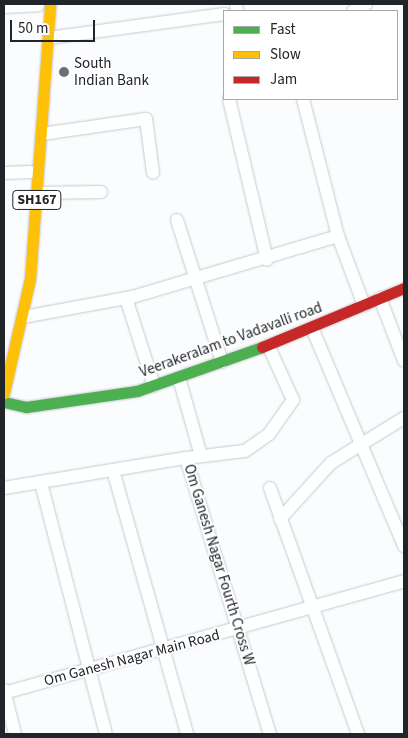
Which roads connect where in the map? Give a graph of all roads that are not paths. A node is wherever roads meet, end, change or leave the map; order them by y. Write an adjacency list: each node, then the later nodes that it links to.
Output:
1 (42, 4): 3 (street); 6 (main road, SH167); 10 (main road, SH167)
2 (366, 4): 4 (street)
3 (4, 8)
4 (355, 10)
5 (223, 14): 6 (street)
6 (49, 38): 9 (main road, SH167)
7 (229, 100): 17 (street)
8 (303, 100): 16 (street)
9 (42, 134): 12 (street); 14 (main road, SH167)
10 (30, 172): 11 (street); 26 (main road, SH167)
11 (4, 173)
12 (153, 173)
13 (101, 192): 14 (street)
14 (37, 193): 23 (main road, SH167)
15 (178, 220): 18 (street)
16 (338, 236): 17 (street); 22 (street)
17 (267, 260): 18 (street)
18 (196, 280): 20 (street); 28 (street)
19 (404, 288): 21 (main road, Veerakeralam to Vadavalli road)
20 (126, 298): 23 (street); 30 (street)
21 (380, 298): 22 (main road, Veerakeralam to Vadavalli road); 27 (street)
22 (364, 305): 24 (main road, Veerakeralam to Vadavalli road)
23 (23, 318): 31 (main road, SH167)
24 (312, 328): 25 (main road, Veerakeralam to Vadavalli road); 34 (street)
25 (268, 345): 28 (main road, Veerakeralam to Vadavalli road); 35 (street)
26 (4, 354)
27 (404, 361)
28 (222, 362): 29 (main road, Veerakeralam to Vadavalli road)
29 (179, 378): 30 (main road, Veerakeralam to Vadavalli road); 35 (street)
30 (154, 386): 32 (main road, Veerakeralam to Vadavalli road)
31 (4, 393)
32 (4, 402)
33 (404, 418): 34 (street)
34 (360, 445): 41 (street); 42 (street)
35 (201, 456): 36 (street)
36 (186, 458): 37 (street, Om Ganesh Nagar Fourth Cross W); 45 (street, Om Ganesh Nagar Fourth Cross W)
37 (113, 470): 38 (street, Om Ganesh Nagar Fourth Cross W); 46 (street)
38 (41, 483): 39 (street, Om Ganesh Nagar Fourth Cross W); 47 (street)
39 (4, 488)
40 (270, 488): 41 (street)
41 (280, 519): 44 (street)
42 (404, 546)
43 (404, 581): 44 (street, Om Ganesh Nagar Main Road)
44 (310, 607): 45 (street, Om Ganesh Nagar Main Road); 53 (street)
45 (240, 628): 46 (street, Om Ganesh Nagar Main Road); 52 (street, Om Ganesh Nagar Fourth Cross W)
46 (163, 651): 47 (street, Om Ganesh Nagar Main Road); 51 (street)
47 (88, 670): 48 (street, Om Ganesh Nagar Main Road); 50 (street)
48 (4, 692): 49 (street)
49 (15, 734)
50 (106, 734)
51 (187, 734)
52 (270, 734)
53 (358, 734)

